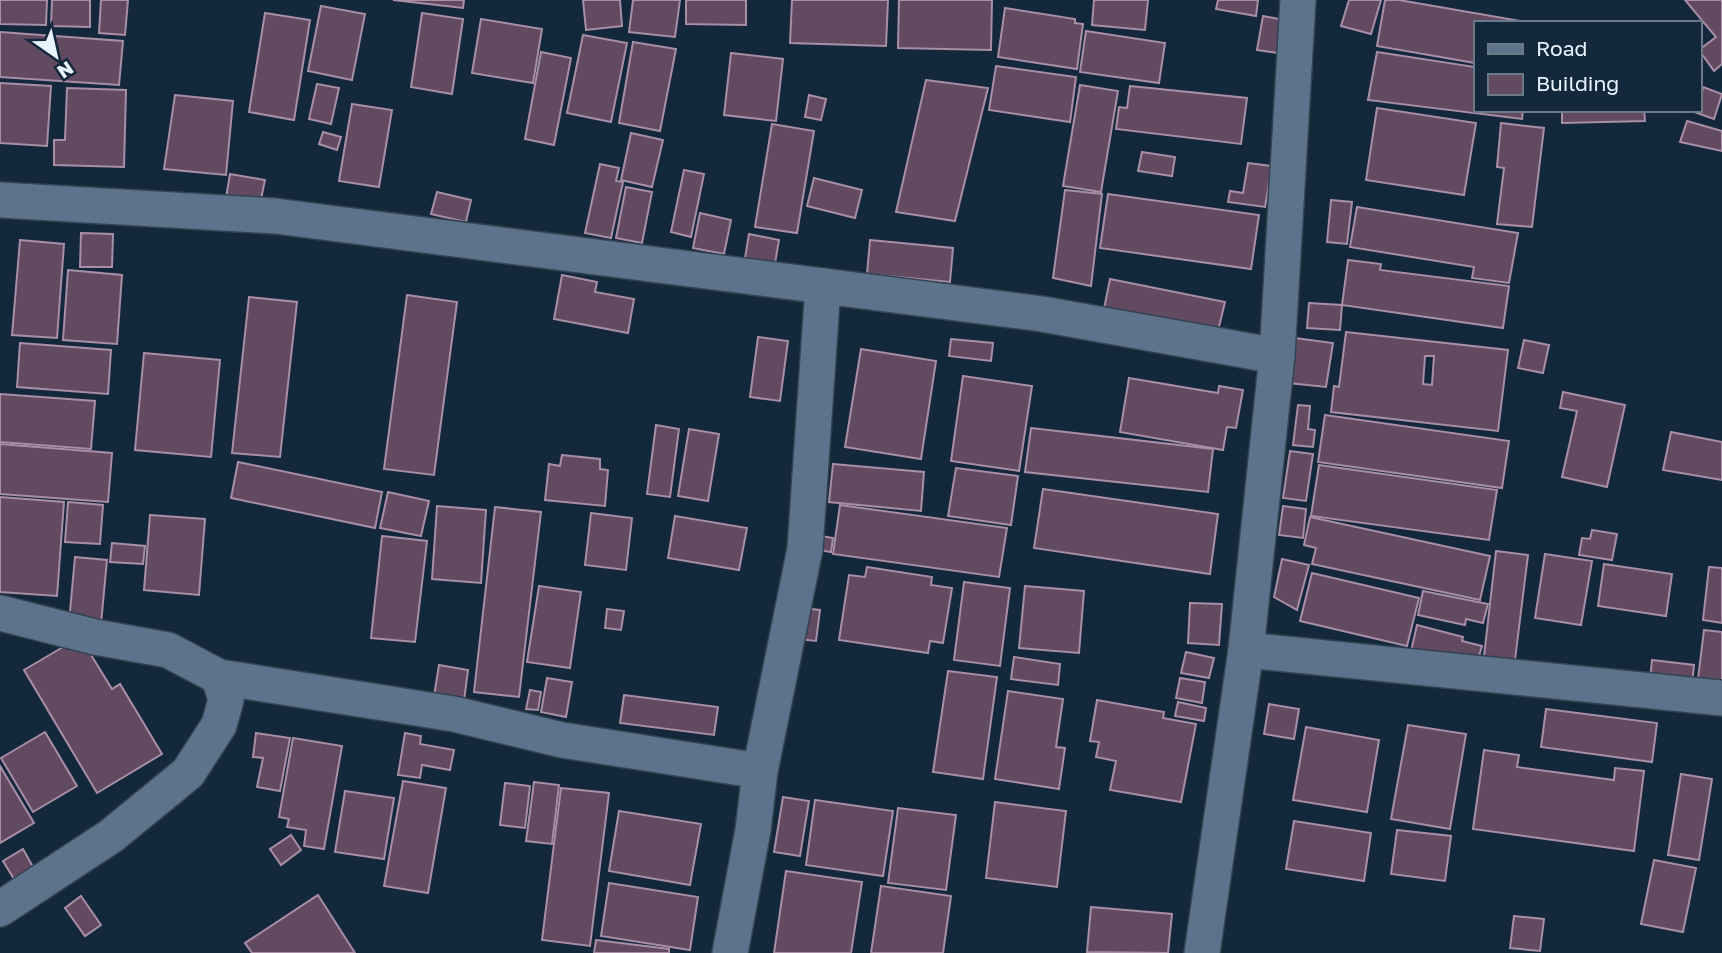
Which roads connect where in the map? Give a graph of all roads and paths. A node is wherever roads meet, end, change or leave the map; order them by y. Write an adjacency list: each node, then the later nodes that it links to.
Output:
1 (1298, 0): 4 (street)
2 (0, 200): 3 (street)
3 (823, 286): 4 (street); 9 (street)
4 (1277, 356): 6 (street)
5 (0, 613): 7 (street)
6 (1246, 650): 8 (street); 12 (street)
7 (219, 677): 9 (street); 10 (street)
8 (1722, 698)
9 (760, 771): 11 (street)
10 (0, 909)
11 (730, 953)
12 (1202, 953)

